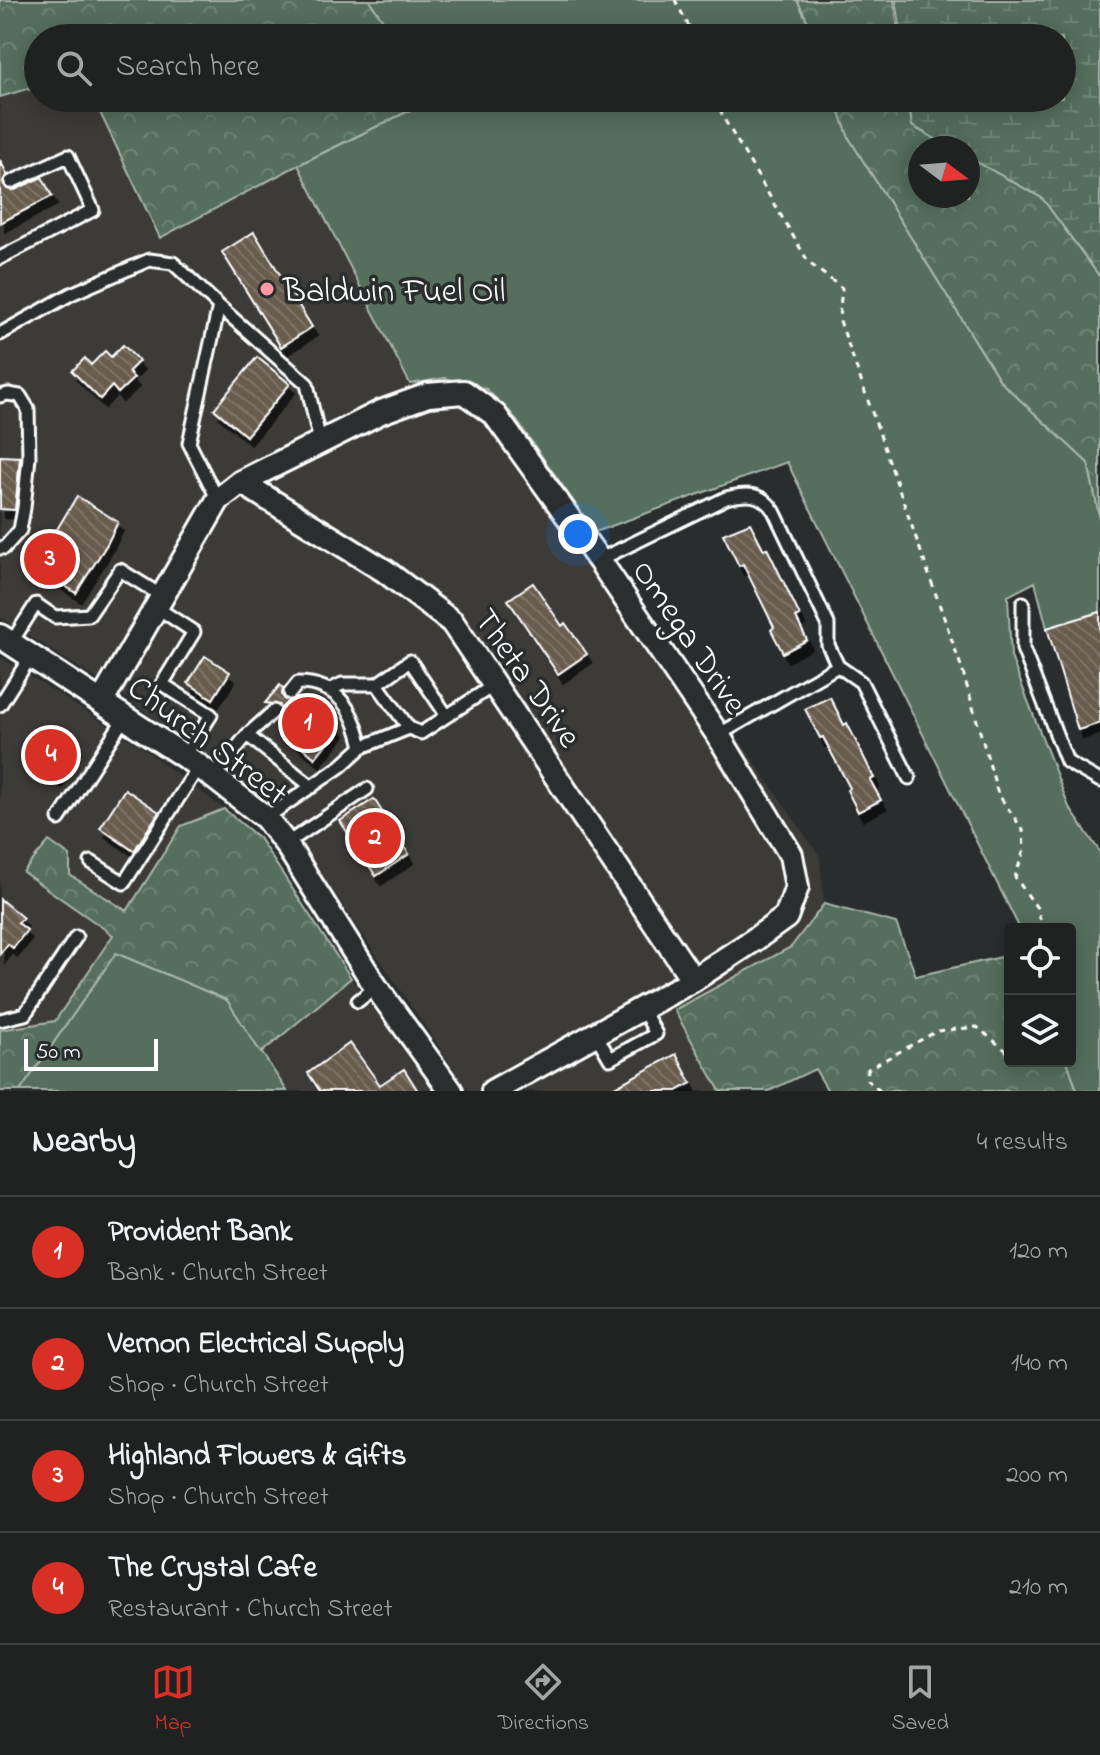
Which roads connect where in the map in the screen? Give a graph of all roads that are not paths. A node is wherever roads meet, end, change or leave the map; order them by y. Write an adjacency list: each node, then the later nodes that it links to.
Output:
1 (4, 185): 2 (lane)
2 (0, 258)
3 (219, 306): 4 (lane); 6 (lane); 8 (lane)
4 (0, 334)
5 (0, 396): 9 (lane)
6 (320, 442): 7 (street, Omega Drive); 10 (street, Omega Drive)
7 (241, 482): 8 (street, Omega Drive); 17 (street, Theta Drive)
8 (218, 500): 11 (street, Omega Drive)
9 (0, 548)
10 (599, 560): 15 (lane); 28 (street, Omega Drive)
11 (159, 602): 13 (lane); 21 (street, Omega Drive); 30 (lane)
12 (1023, 603): 32 (lane)
13 (6, 640): 14 (street, Church Street)
14 (31, 656): 19 (lane); 21 (street, Church Street)
15 (838, 666): 28 (lane); 31 (lane)
16 (377, 684): 18 (lane); 25 (lane); 26 (lane)
17 (494, 685): 25 (lane); 40 (street, Theta Drive)
18 (332, 689): 20 (lane); 29 (lane)
19 (4, 691): 22 (lane)
20 (290, 693)
21 (102, 701): 24 (street, Church Street)
22 (0, 705)
23 (274, 711): 27 (lane)
24 (125, 716): 30 (street, Church Street); 36 (lane)
25 (447, 716): 26 (lane)
26 (409, 728): 29 (lane)
27 (247, 735): 30 (lane); 33 (lane)
28 (718, 735): 40 (street, Omega Drive)
29 (362, 747): 33 (lane)
30 (199, 767): 35 (street, Church Street); 38 (lane)
31 (909, 778)
32 (1100, 781)
33 (312, 787): 35 (lane)
34 (367, 789): 37 (lane)
35 (266, 818): 37 (street, Church Street)
36 (59, 819)
37 (286, 844): 42 (street, Church Street)
38 (91, 862)
39 (76, 937): 41 (lane)
40 (693, 980): 43 (street, Omega Drive)
41 (0, 1020)
42 (451, 1091)
43 (493, 1091)

